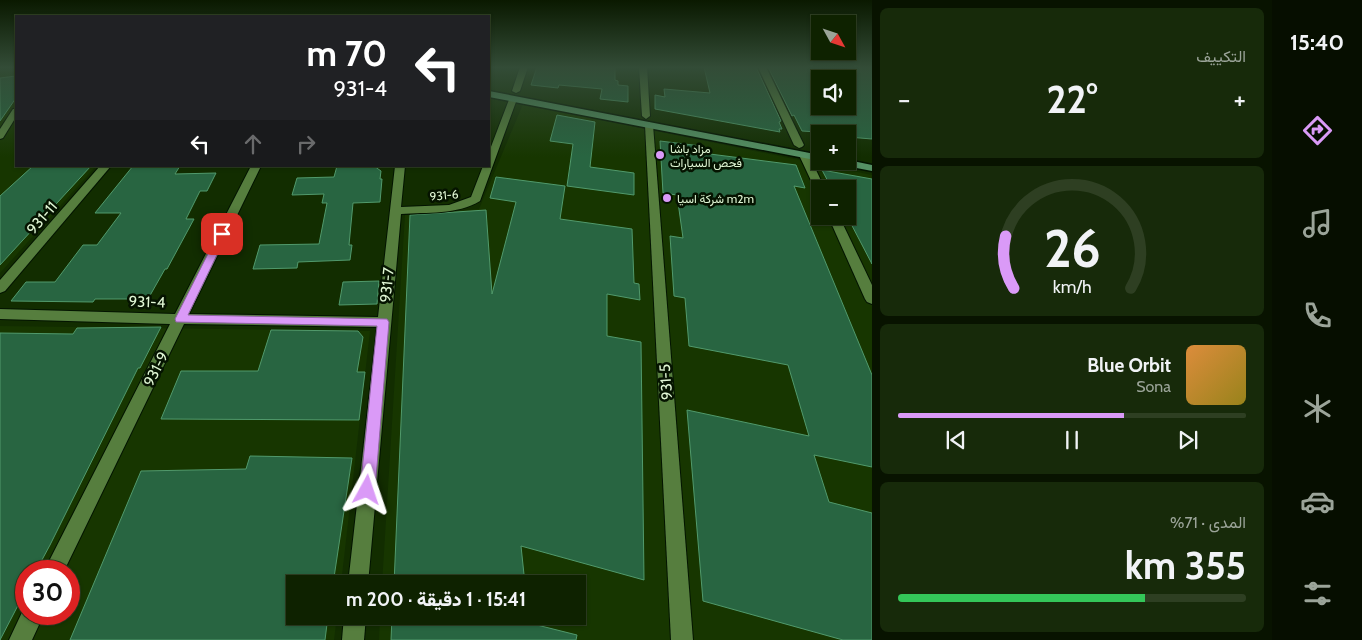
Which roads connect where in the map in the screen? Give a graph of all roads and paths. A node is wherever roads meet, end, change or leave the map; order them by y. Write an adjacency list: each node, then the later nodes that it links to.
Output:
1 (513, 97): 15 (street, 931-6)
2 (524, 97): 6 (street)
3 (646, 97): 6 (street, 931-5)
4 (776, 97): 9 (street)
5 (15, 113): 7 (street)
6 (648, 120): 8 (street); 36 (street, 931-5)
7 (0, 136)
8 (741, 138): 9 (street); 11 (street)
9 (799, 145): 10 (street)
10 (811, 147)
11 (804, 155): 12 (street); 22 (street)
12 (811, 156)
13 (856, 156): 14 (street)
14 (872, 159)
15 (490, 161)
16 (856, 165): 21 (street)
17 (105, 167): 25 (street, 931-11)
18 (256, 167): 28 (street, 931-9)
19 (400, 167): 23 (street, 931-7)
20 (488, 167): 23 (street, 931-6)
21 (872, 168)
22 (816, 180)
23 (395, 211): 29 (street, 931-7)
24 (837, 225): 26 (street)
25 (0, 288)
26 (872, 299)
27 (0, 314): 28 (street, 931-4)
28 (180, 319): 29 (street, 931-4); 30 (street, 931-9)
29 (383, 322): 31 (street, 931-7)
30 (60, 560)
31 (359, 575)
32 (28, 625): 34 (street)
33 (354, 625): 35 (street)
34 (20, 640)
35 (353, 640)
36 (682, 640)

